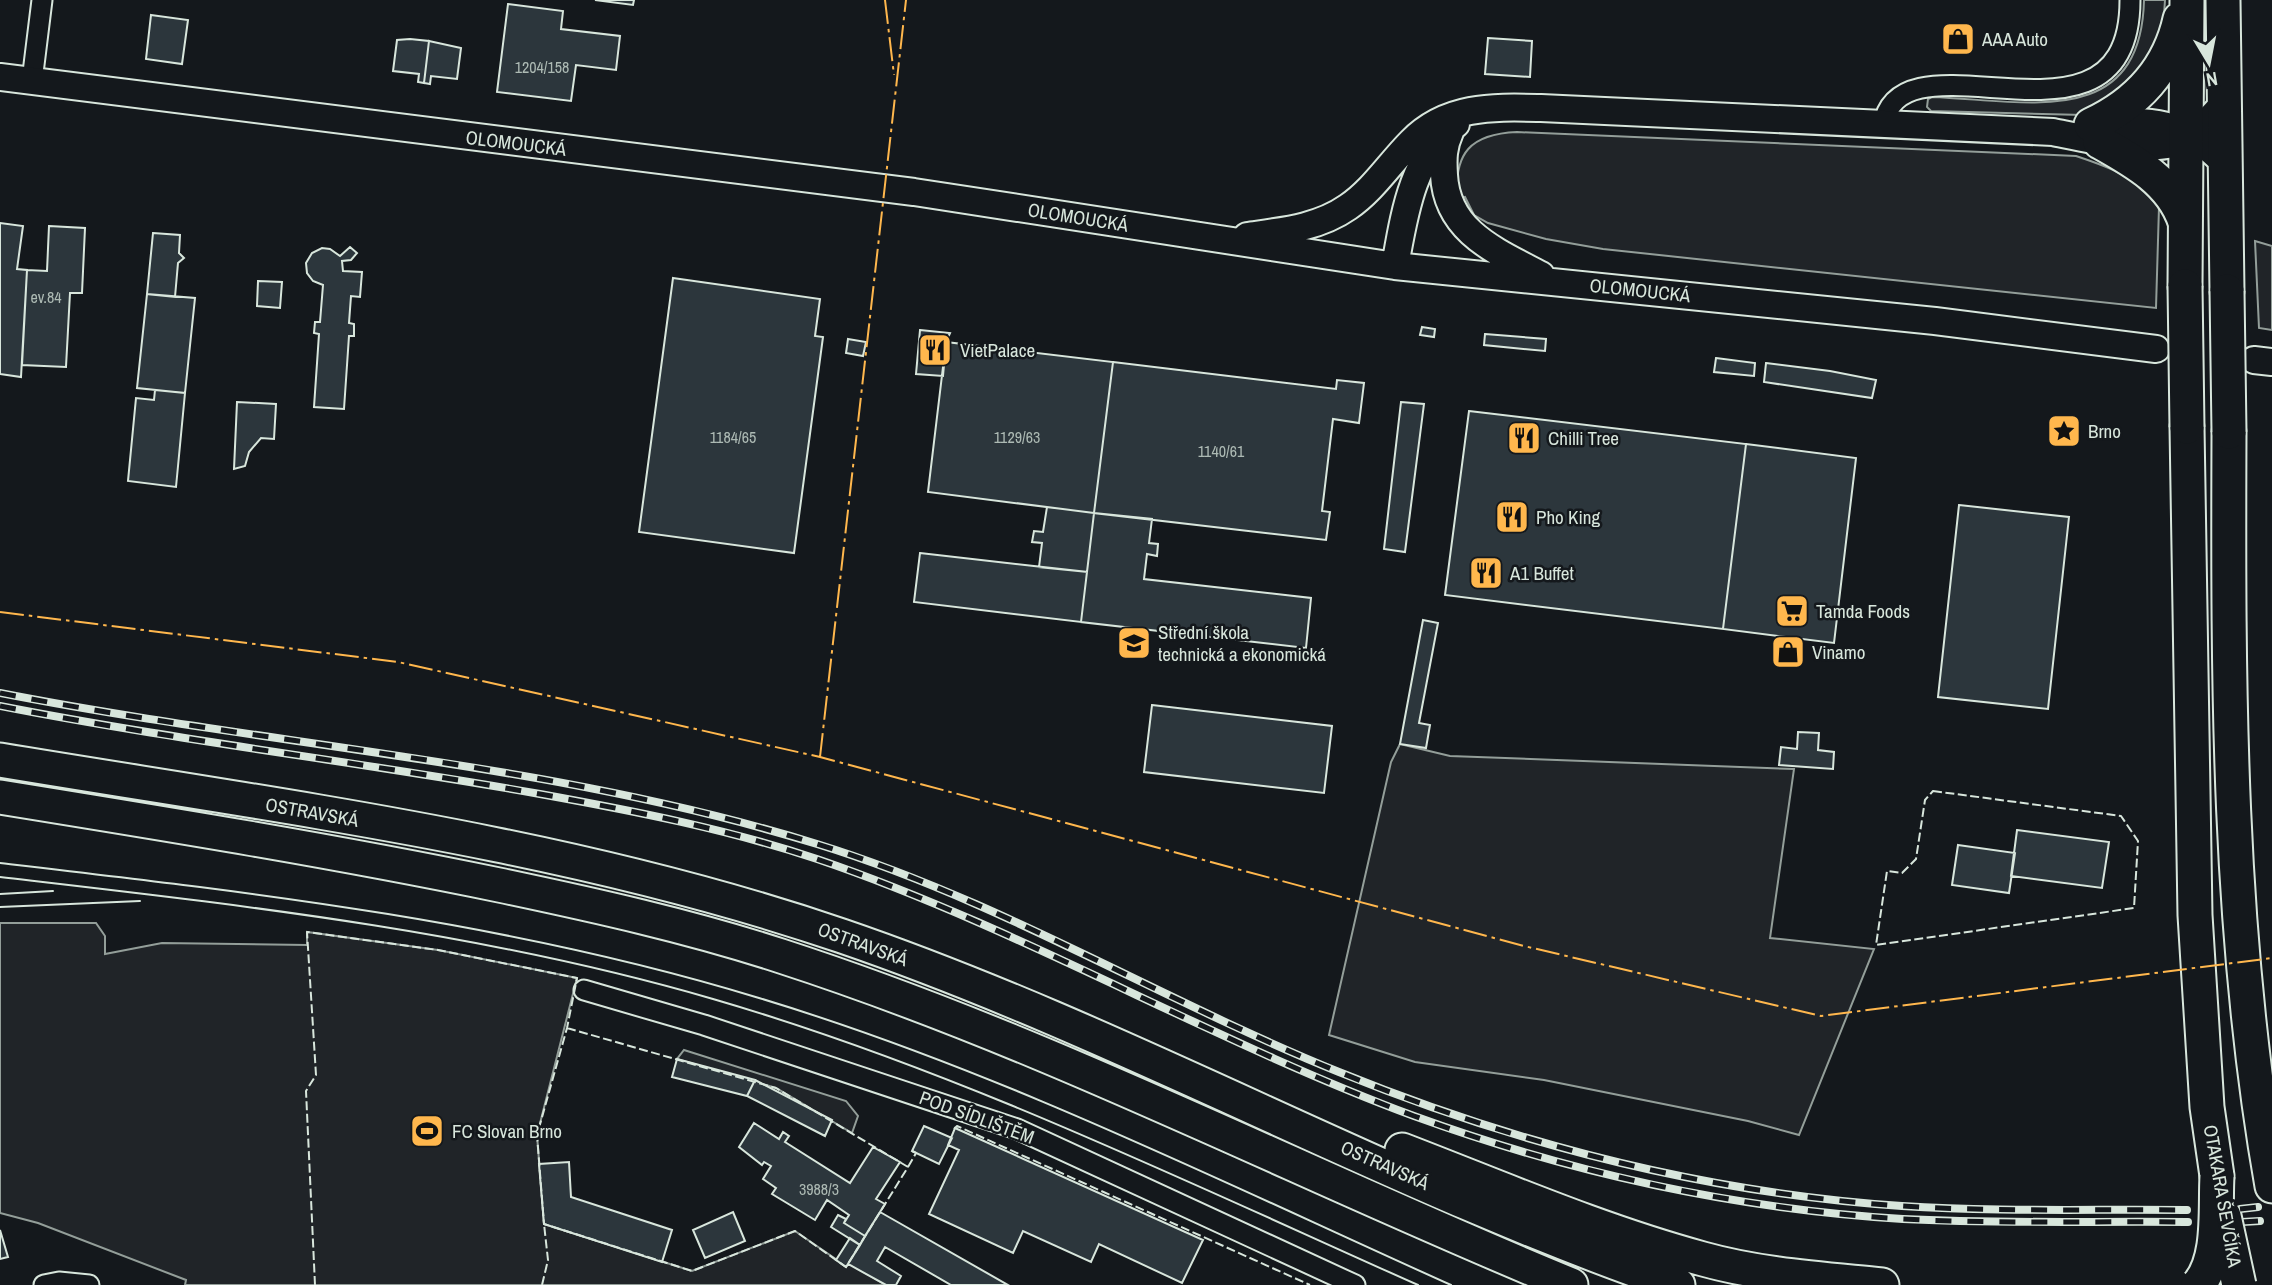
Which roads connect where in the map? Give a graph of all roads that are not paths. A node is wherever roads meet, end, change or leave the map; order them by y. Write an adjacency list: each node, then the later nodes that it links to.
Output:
1 (42, 0): 6 (street)
2 (2130, 0): 10 (street)
3 (2186, 0): 11 (highway); 12 (highway, OTAKARA ŠEVČÍKA)
4 (2223, 0): 7 (highway)
5 (0, 77): 6 (main road, OLOMOUCKÁ)
6 (32, 80): 15 (main road, OLOMOUCKÁ)
7 (2224, 103): 12 (main road); 13 (highway)
8 (1509, 108): 9 (main road); 10 (main road); 15 (main road)
9 (1453, 126): 16 (main road); 17 (main road)
10 (1883, 126): 11 (main road)
11 (2096, 133): 12 (main road); 14 (highway)
12 (2187, 136): 13 (main road); 14 (highway, OTAKARA ŠEVČÍKA)
13 (2226, 165): 25 (highway, bridge)
14 (2185, 222): 24 (highway, OTAKARA ŠEVČÍKA, bridge)
15 (1217, 241): 16 (main road, OLOMOUCKÁ)
16 (1395, 266): 17 (main road, OLOMOUCKÁ)
17 (1552, 281): 18 (main road, OLOMOUCKÁ)
18 (2156, 349)
19 (0, 760): 22 (highway, OSTRAVSKÁ)
20 (0, 797): 23 (highway, OSTRAVSKÁ)
21 (584, 990): 28 (street, POD SÍDLIŠTĚM)
22 (1162, 1066): 31 (highway, OSTRAVSKÁ); 32 (highway)
23 (1269, 1153): 29 (highway); 30 (highway, OSTRAVSKÁ)
24 (2217, 1176): 33 (highway, bridge); 34 (highway, OTAKARA ŠEVČÍKA, bridge)
25 (2272, 1186)
26 (44, 1285): 27 (street)
27 (89, 1285)
28 (1355, 1285)
29 (1520, 1285)
30 (1571, 1285)
31 (1678, 1285)
32 (1882, 1285)
33 (2198, 1285)
34 (2239, 1285)

